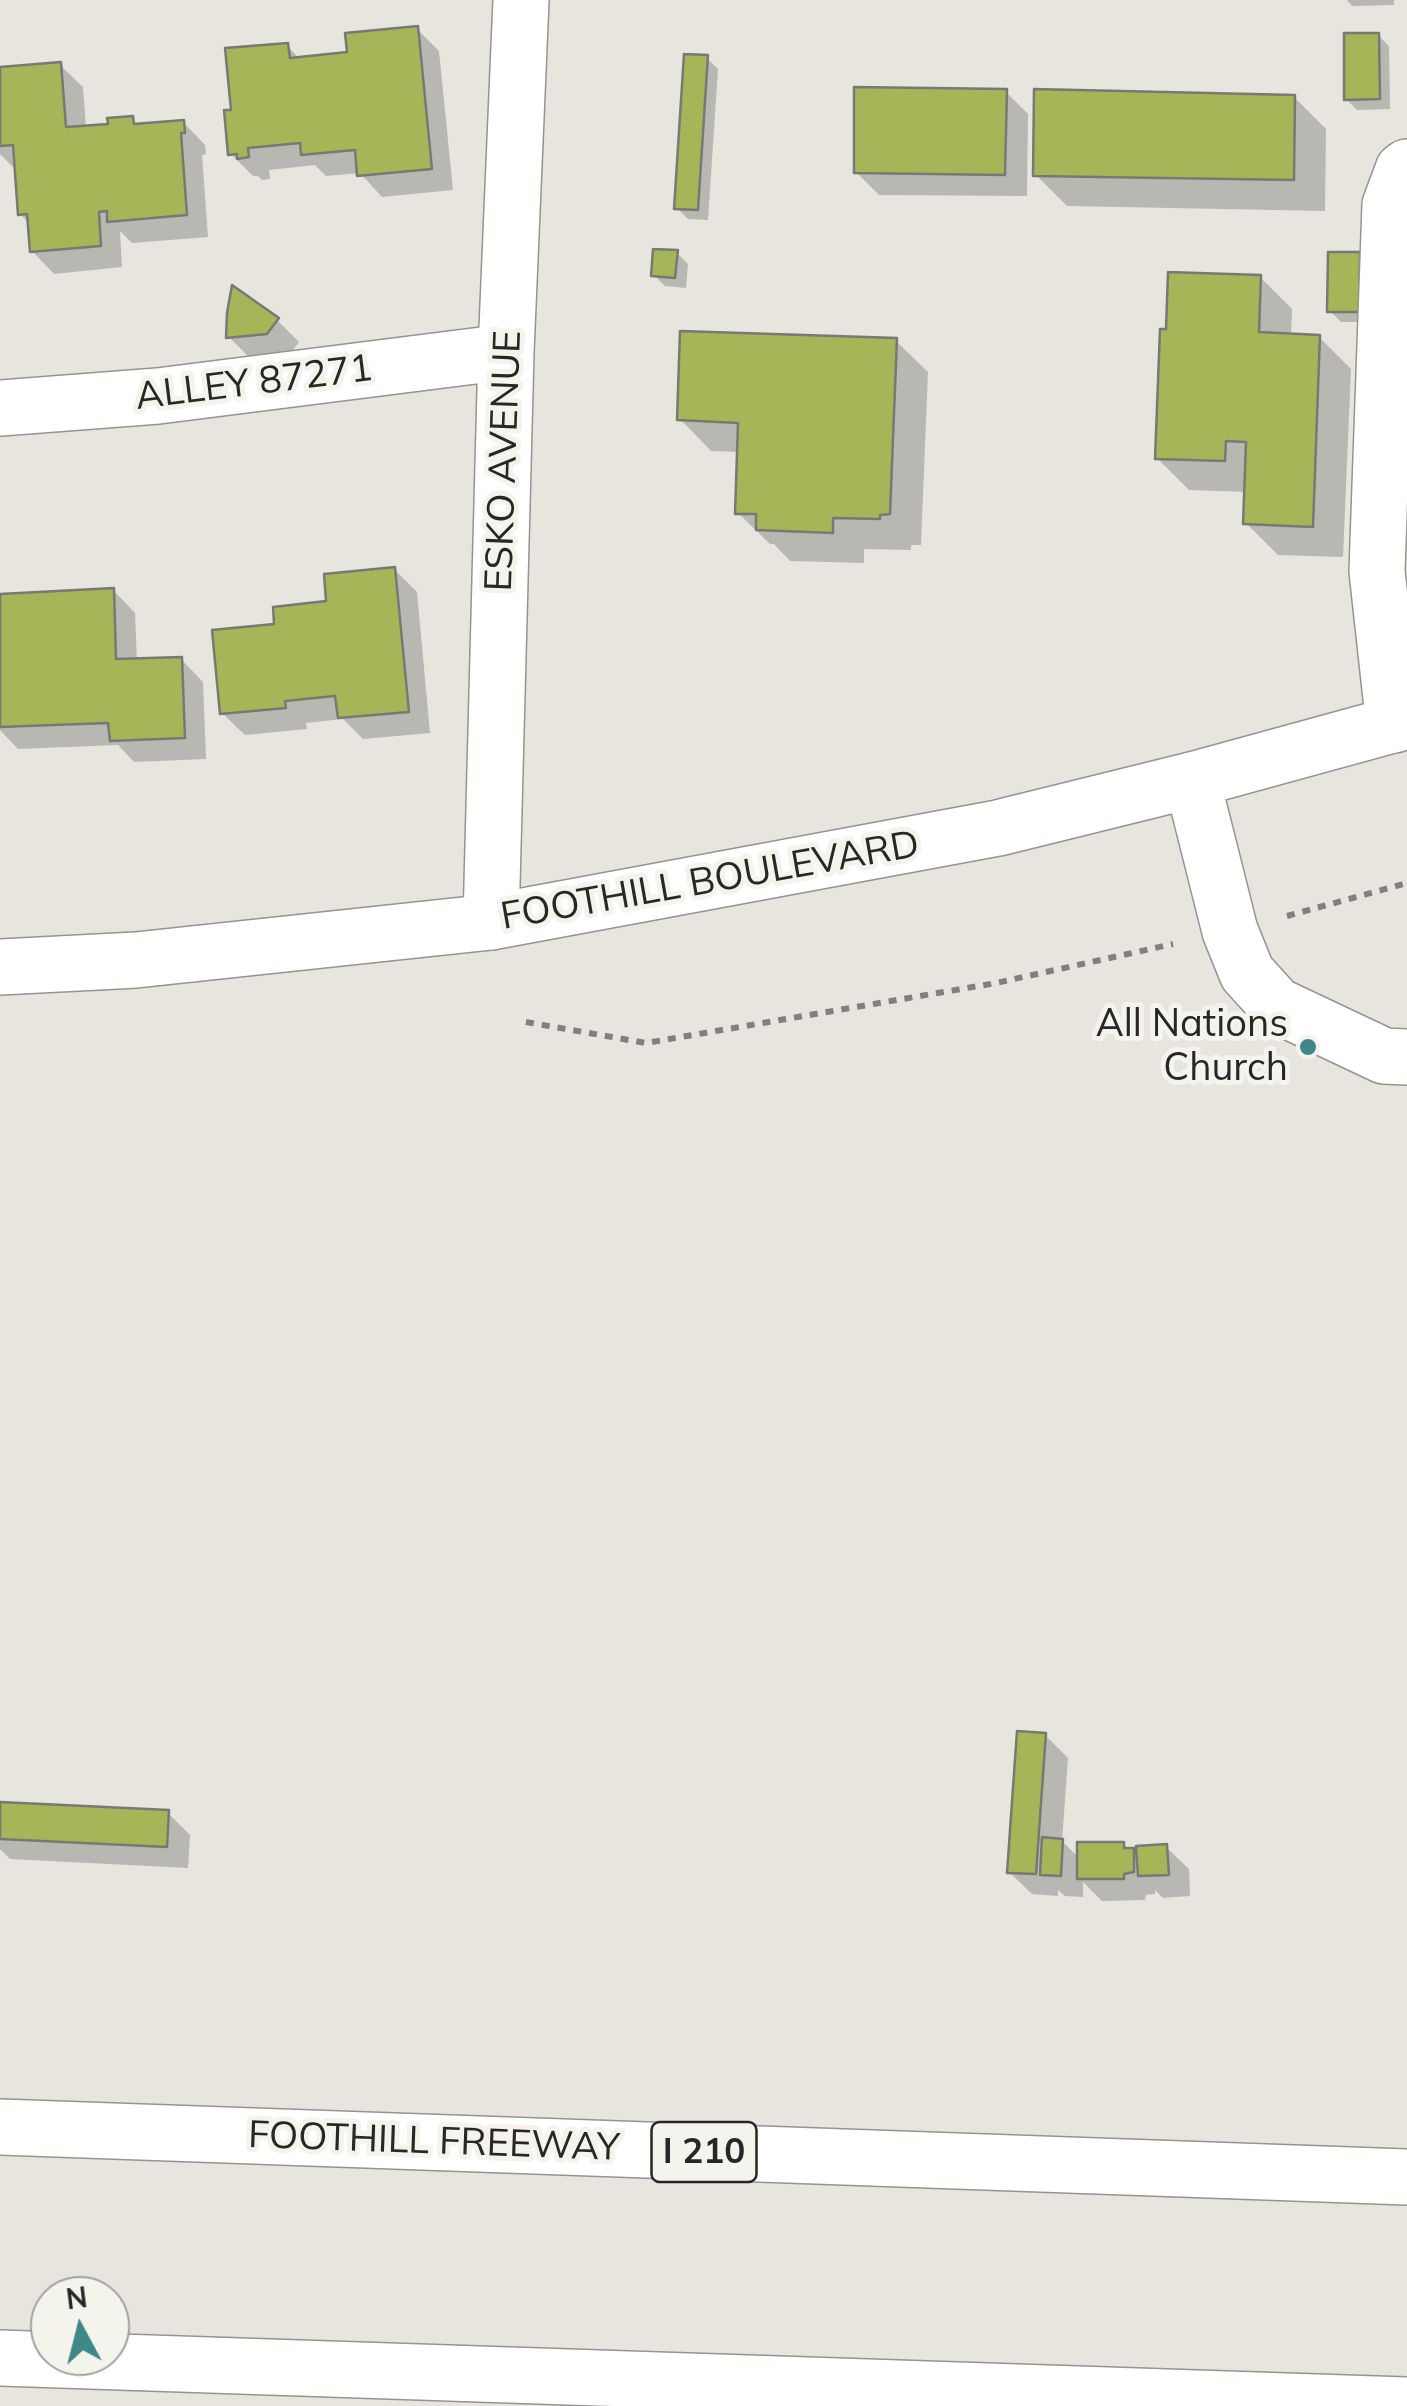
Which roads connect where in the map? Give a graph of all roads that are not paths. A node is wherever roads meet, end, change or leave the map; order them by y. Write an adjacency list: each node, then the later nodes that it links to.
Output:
1 (522, 0): 3 (main road, ESKO AVENUE)
2 (1407, 167): 5 (main road)
3 (506, 352): 4 (main road, ALLEY 87271); 7 (main road, ESKO AVENUE)
4 (0, 408)
5 (1400, 723): 6 (main road, FOOTHILL BOULEVARD)
6 (1192, 780): 7 (main road, FOOTHILL BOULEVARD); 9 (main road)
7 (491, 922): 8 (main road, FOOTHILL BOULEVARD)
8 (0, 967)
9 (1407, 1057)
10 (0, 2127): 11 (main road, FOOTHILL FREEWAY / I 210)
11 (1407, 2177)
12 (0, 2358): 13 (main road)
13 (1407, 2405)

